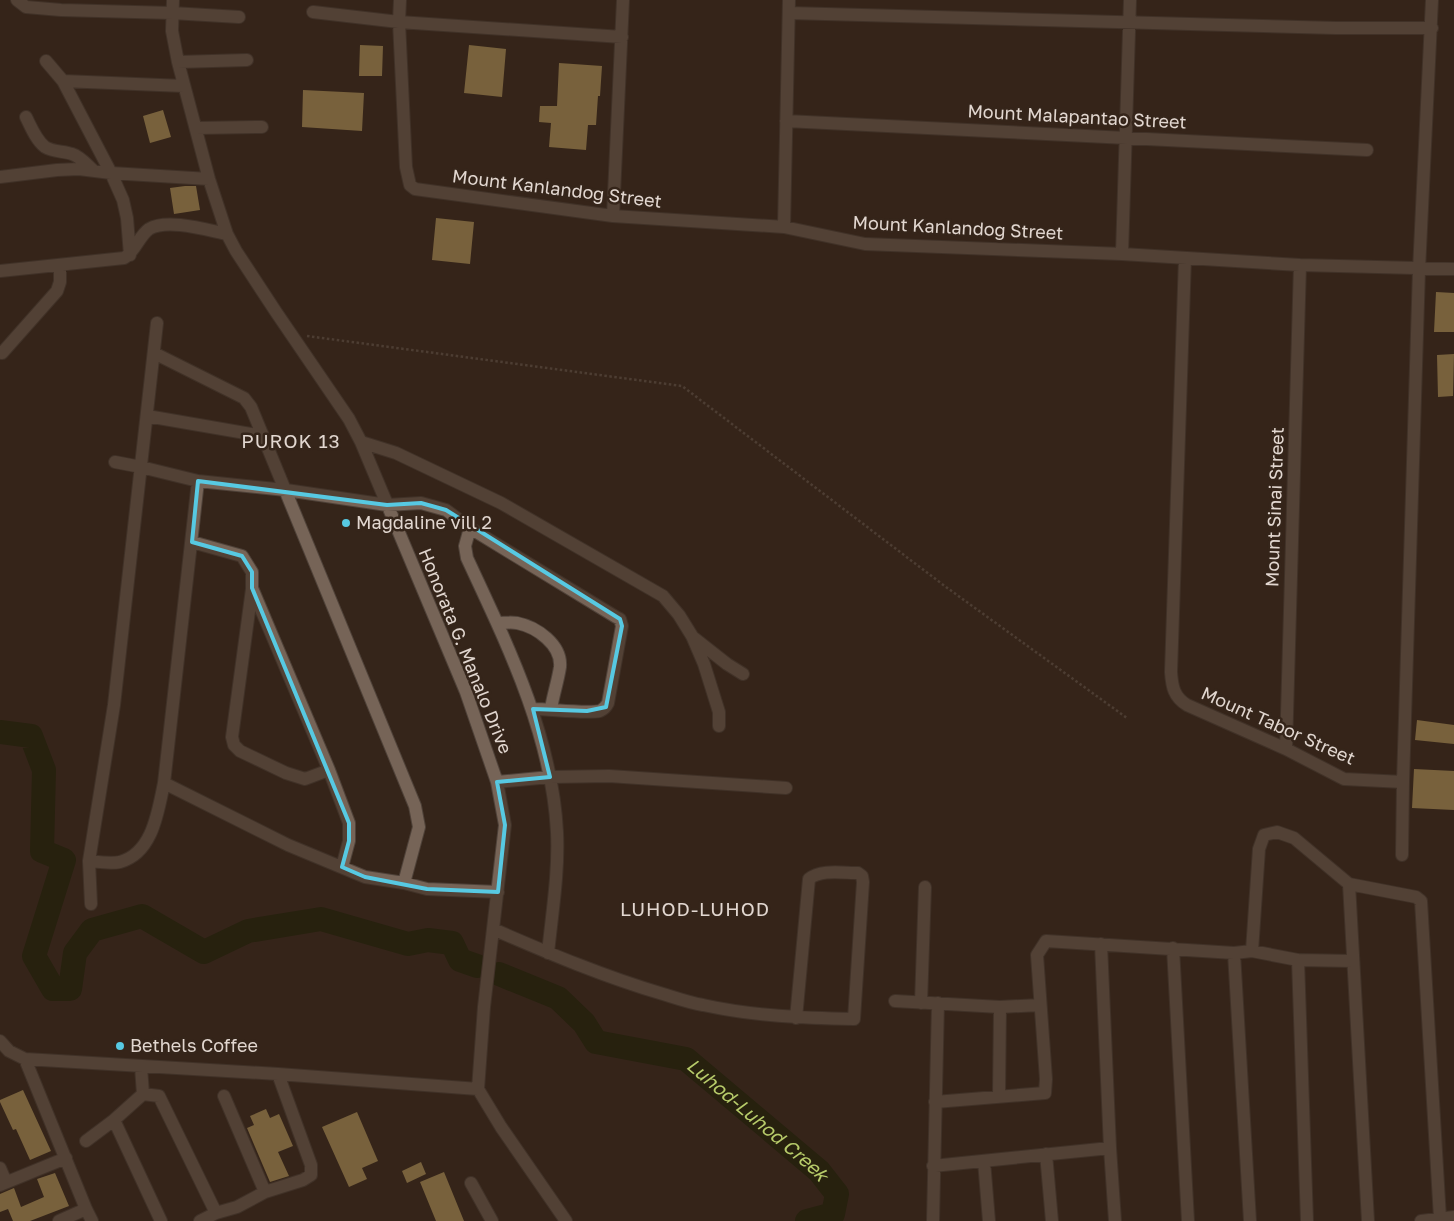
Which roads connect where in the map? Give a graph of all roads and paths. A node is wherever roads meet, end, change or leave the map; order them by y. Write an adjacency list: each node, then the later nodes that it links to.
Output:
1 (17, 0): 6 (street)
2 (400, 0): 10 (street)
3 (623, 0): 13 (street)
4 (1130, 0): 11 (street)
5 (1432, 0): 12 (street)
6 (173, 6): 9 (street); 16 (street, Honorata G. Manalo Drive)
7 (789, 6): 11 (street); 20 (street)
8 (313, 12): 10 (street)
9 (239, 16)
10 (399, 22): 13 (street); 29 (street, Mount Kanlandog Street)
11 (1129, 22): 12 (street); 23 (street)
12 (1432, 28): 37 (street)
13 (622, 37): 29 (street)
14 (247, 60): 16 (street)
15 (46, 61): 17 (street)
16 (178, 62): 18 (street, Honorata G. Manalo Drive)
17 (62, 81): 18 (street); 26 (street)
18 (184, 86): 22 (street, Honorata G. Manalo Drive)
19 (26, 117): 25 (street)
20 (786, 121): 23 (street, Mount Malapantao Street); 30 (street)
21 (262, 127): 22 (street)
22 (196, 128): 28 (street, Honorata G. Manalo Drive)
23 (1126, 137): 24 (street, Mount Malapantao Street); 32 (street)
24 (1367, 150)
25 (94, 171): 26 (street); 27 (street)
26 (112, 173): 28 (street); 33 (street)
27 (0, 177)
28 (209, 179): 31 (street, Honorata G. Manalo Drive)
29 (614, 216): 30 (street, Mount Kanlandog Street)
30 (784, 227): 32 (street, Mount Kanlandog Street)
31 (227, 234): 33 (street); 41 (street, Honorata G. Manalo Drive)
32 (1122, 254): 34 (street, Mount Kanlandog Street)
33 (130, 255): 35 (street)
34 (1185, 258): 36 (street, Mount Kanlandog Street); 62 (street, Mount Tabor Street)
35 (60, 265): 39 (street); 42 (street)
36 (1300, 265): 37 (street, Mount Kanlandog Street); 62 (street, Mount Sinai Street)
37 (1419, 270): 38 (street, Mount Kanlandog Street); 66 (street)
38 (1454, 270)
39 (0, 271)
40 (157, 323): 43 (street)
41 (291, 334): 46 (street, Honorata G. Manalo Drive); 60 (path)
42 (2, 353)
43 (154, 353): 44 (street); 45 (street)
44 (147, 416): 45 (street); 48 (street)
45 (262, 436): 50 (street)
46 (361, 442): 51 (street, Honorata G. Manalo Drive); 56 (street)
47 (115, 462): 48 (street)
48 (141, 466): 49 (street); 70 (street)
49 (198, 481): 50 (street); 53 (street)
50 (286, 490): 51 (street); 72 (street)
51 (387, 505): 52 (street); 65 (street, Honorata G. Manalo Drive)
52 (470, 528): 55 (street); 59 (street)
53 (192, 542): 54 (street); 67 (street)
54 (252, 588): 63 (street); 63 (street)
55 (497, 623): 58 (street); 59 (street)
56 (692, 636): 57 (street); 61 (street)
57 (743, 674)
58 (532, 709): 59 (street); 64 (street)
59 (551, 710)
60 (1127, 718)
61 (719, 726)
62 (1286, 749): 66 (street, Mount Tabor Street)
63 (329, 770): 71 (street)
64 (550, 777): 65 (street); 68 (street); 81 (street)
65 (497, 782): 75 (street, Honorata G. Manalo Drive)
66 (1402, 782): 69 (street)
67 (164, 784): 70 (street); 71 (street)
68 (786, 788)
69 (1402, 855)
70 (89, 861): 76 (street)
71 (342, 867): 72 (street)
72 (404, 882): 75 (street)
73 (1349, 884): 80 (street); 84 (street); 114 (street)
74 (925, 887): 86 (street)
75 (498, 892): 77 (street, Honorata G. Manalo Drive)
76 (91, 904)
77 (493, 929): 81 (street); 95 (street, Honorata G. Manalo Drive)
78 (1102, 944): 79 (street); 88 (street); 102 (street)
79 (1173, 948): 82 (street); 125 (street)
80 (1252, 951): 82 (street); 83 (street)
81 (548, 953): 90 (street)
82 (1234, 953): 126 (street)
83 (1298, 960): 84 (street); 127 (street)
84 (1353, 961): 128 (street)
85 (895, 1001): 86 (street)
86 (921, 1003): 87 (street)
87 (938, 1003): 89 (street); 99 (street)
88 (1040, 1006): 89 (street); 98 (street)
89 (1000, 1007): 98 (street)
90 (796, 1018): 90 (street)
91 (0, 1041): 92 (street)
92 (25, 1059): 93 (street); 104 (street)
93 (141, 1067): 94 (street); 96 (street)
94 (278, 1074): 95 (street); 110 (street)
95 (478, 1089): 120 (street)
96 (143, 1094): 100 (street); 112 (street)
97 (224, 1096): 110 (street)
98 (999, 1096): 99 (street)
99 (935, 1102): 106 (street)
100 (114, 1120): 101 (street); 117 (street)
101 (86, 1141)
102 (1110, 1148): 103 (street); 124 (street)
103 (1046, 1154): 105 (street); 123 (street)
104 (66, 1158): 109 (street); 111 (street)
105 (984, 1161): 106 (street); 122 (street)
106 (933, 1166): 121 (street)
107 (0, 1168): 109 (street)
108 (471, 1183): 119 (street)
109 (3, 1184)
110 (265, 1192): 112 (street)
111 (86, 1209): 115 (street); 116 (street)
112 (216, 1213): 118 (street)
113 (1454, 1217): 114 (street)
114 (1440, 1218): 129 (street)
115 (58, 1221)
116 (92, 1221)
117 (161, 1221)
118 (200, 1221)
119 (492, 1221)
120 (566, 1221)
121 (933, 1221)
122 (990, 1221)
123 (1052, 1221)
124 (1115, 1221)
125 (1188, 1221)
126 (1250, 1221)
127 (1307, 1221)
128 (1368, 1221)
129 (1421, 1221)

